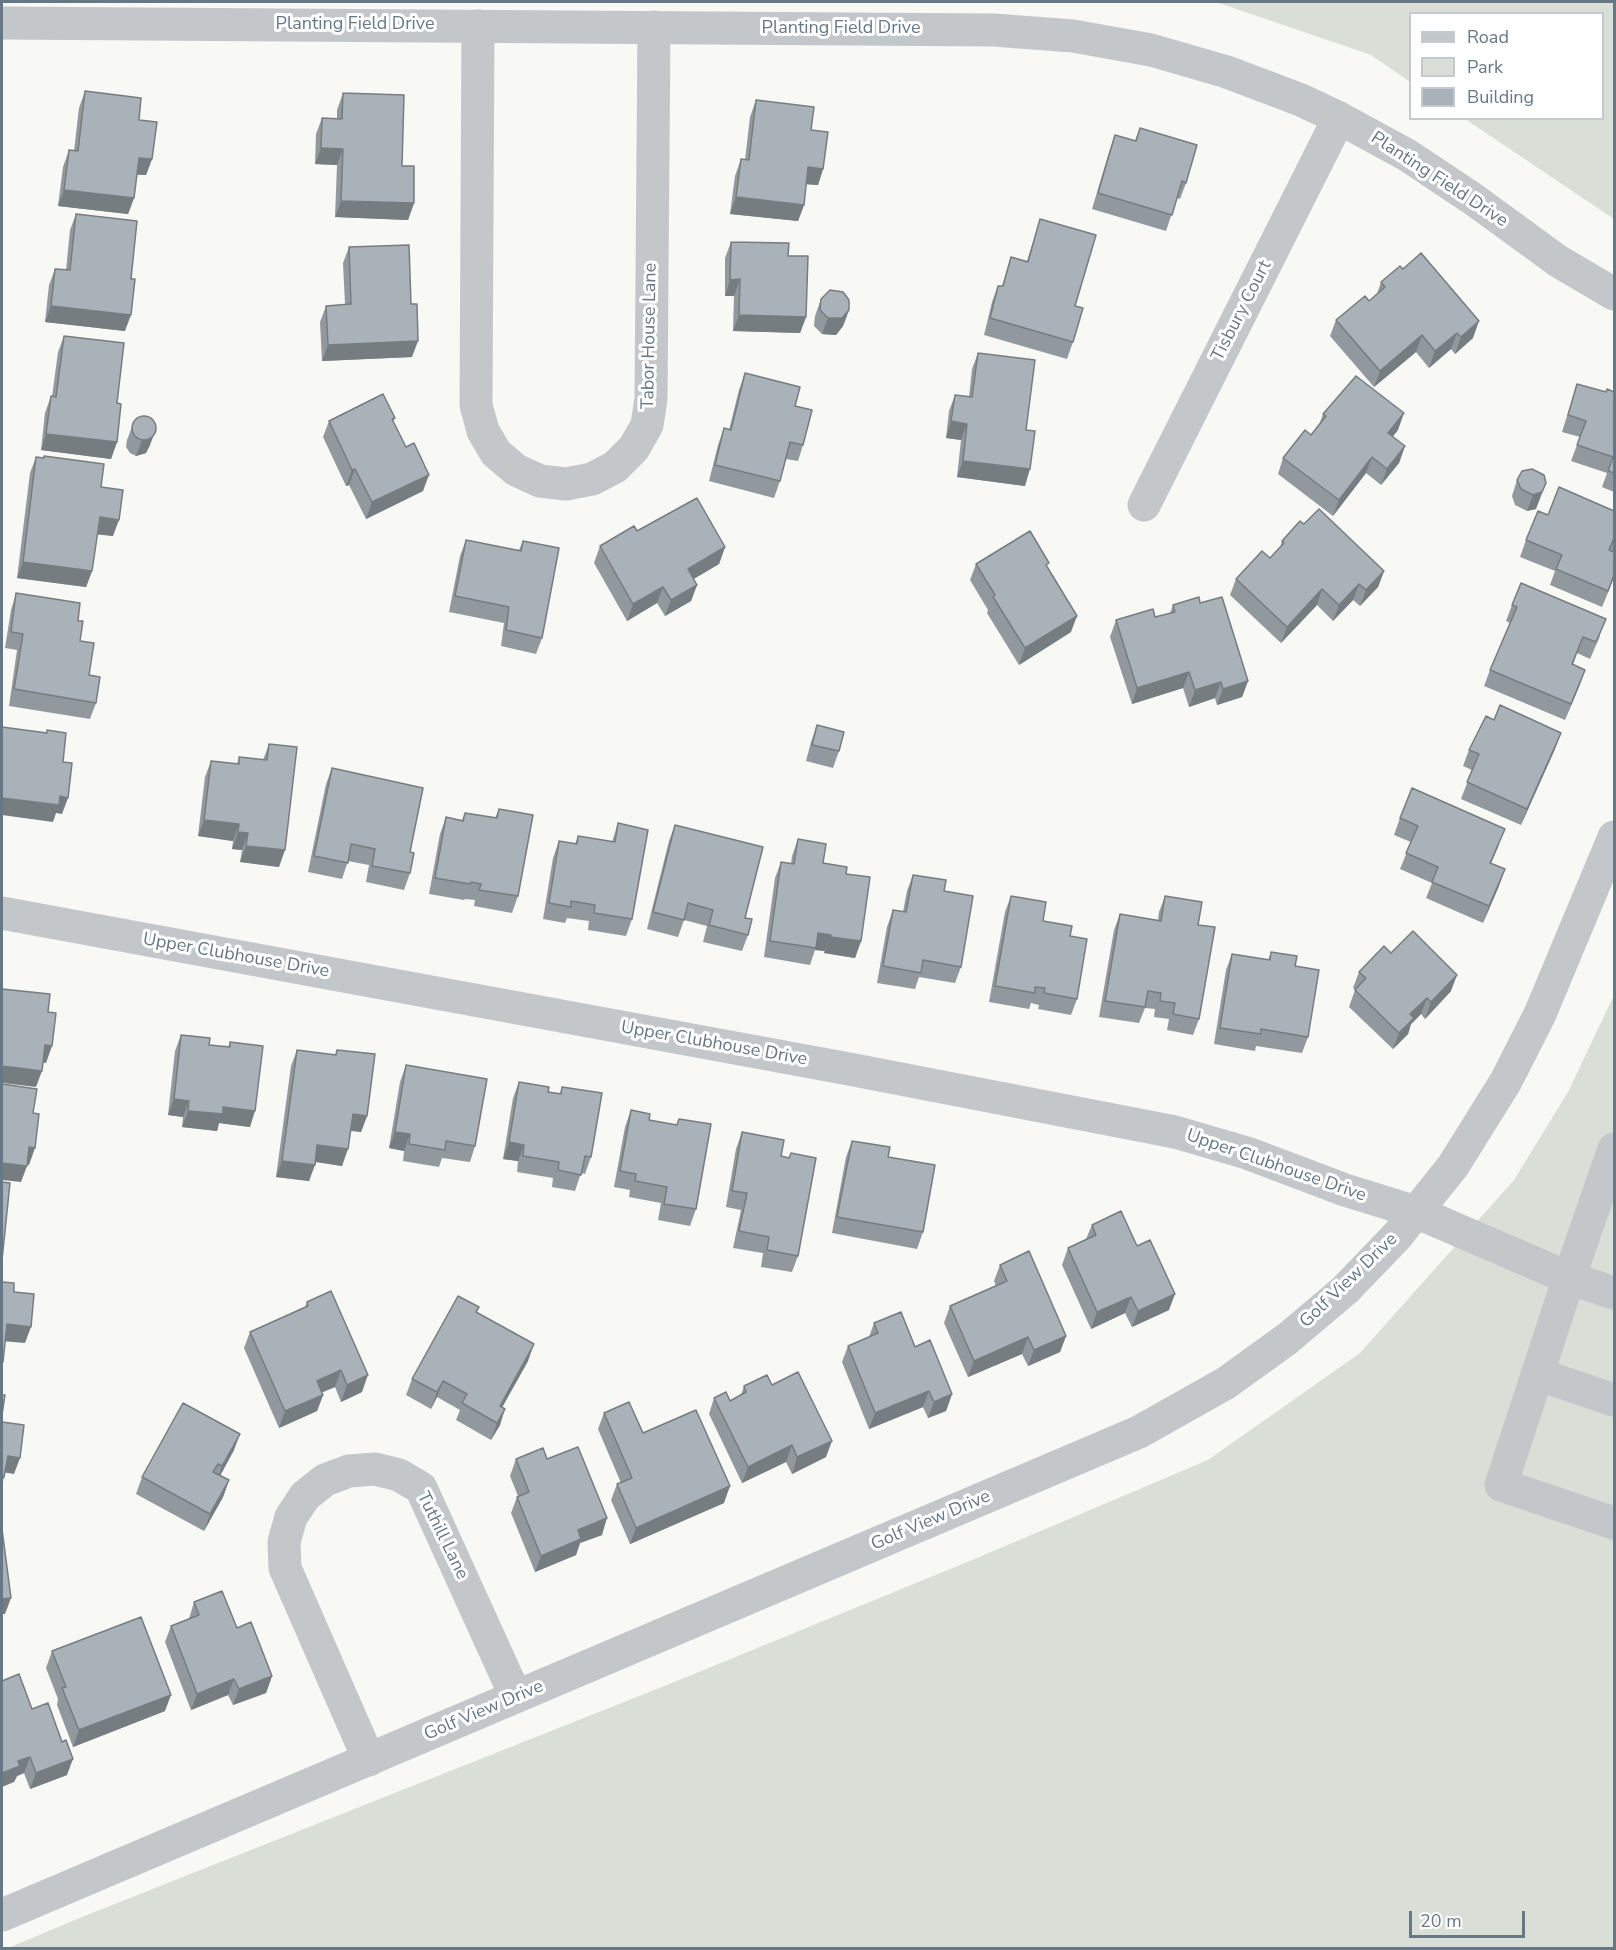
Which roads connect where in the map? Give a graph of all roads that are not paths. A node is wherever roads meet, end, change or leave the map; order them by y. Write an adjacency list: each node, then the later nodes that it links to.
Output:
1 (2, 23): 2 (street, Planting Field Drive)
2 (478, 26): 3 (street, Planting Field Drive); 3 (street, Tabor House Lane)
3 (654, 27): 4 (street, Planting Field Drive)
4 (1340, 118): 5 (street, Planting Field Drive); 6 (street, Tisbury Court)
5 (1614, 294)
6 (1144, 505)
7 (1614, 837): 11 (street, Golf View Drive)
8 (2, 914): 11 (street, Upper Clubhouse Drive)
9 (1614, 1149): 10 (street)
10 (1608, 1188): 12 (street)
11 (1416, 1212): 12 (street, Upper Clubhouse Drive); 17 (street, Golf View Drive)
12 (1569, 1278): 13 (street, Upper Clubhouse Drive); 14 (street)
13 (1614, 1293)
14 (1537, 1374): 15 (street); 16 (street)
15 (1614, 1400)
16 (1614, 1523)
17 (516, 1697): 18 (street, Golf View Drive); 18 (street, Tuthill Lane)
18 (369, 1760): 19 (street, Golf View Drive)
19 (2, 1915)

